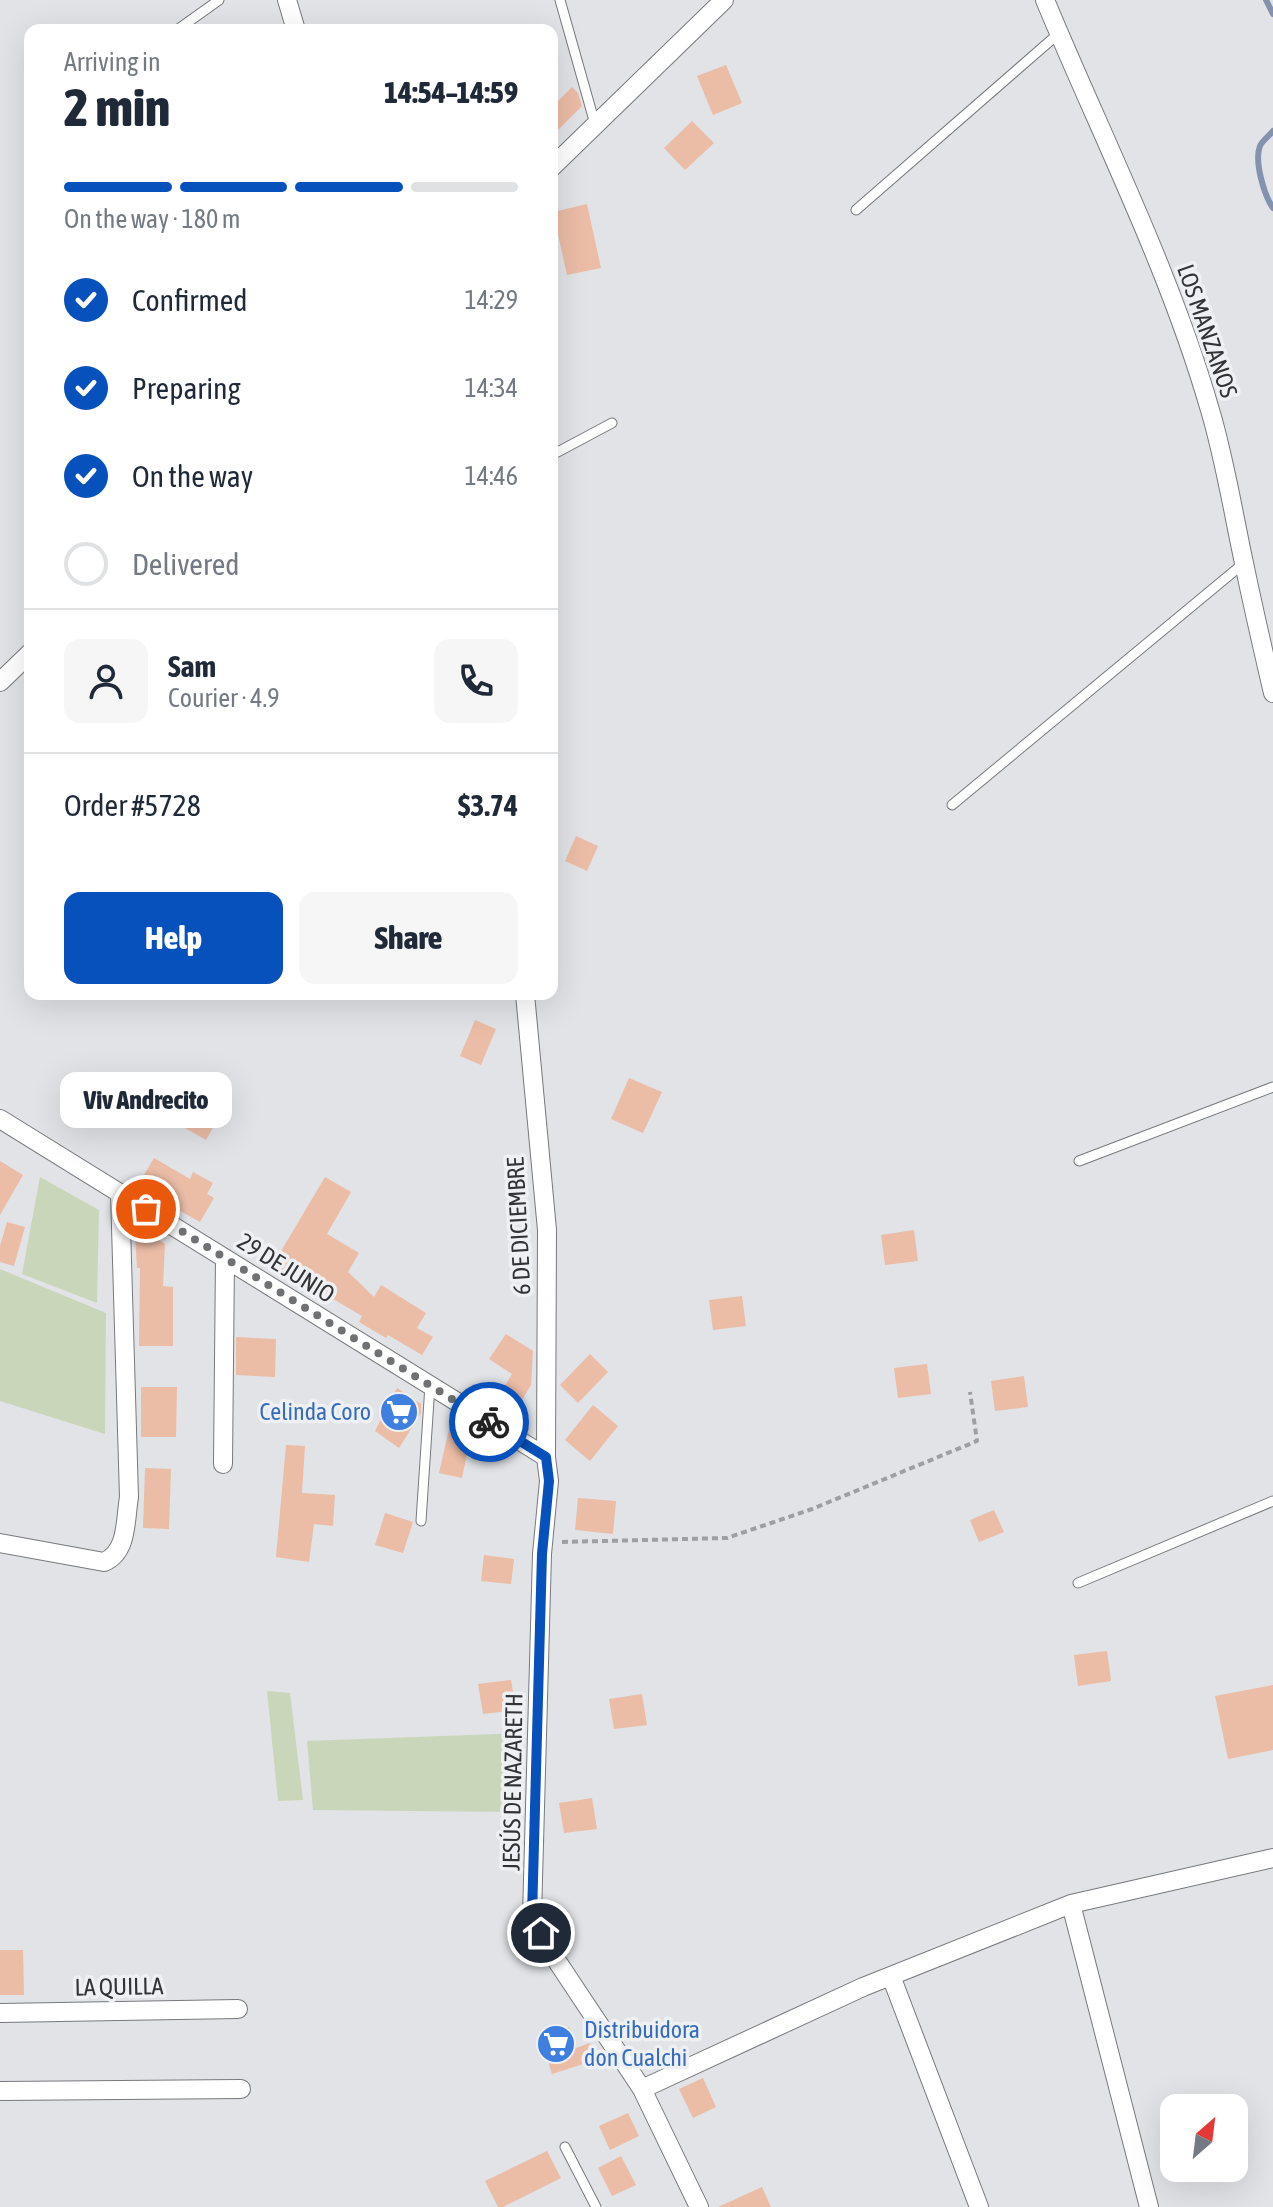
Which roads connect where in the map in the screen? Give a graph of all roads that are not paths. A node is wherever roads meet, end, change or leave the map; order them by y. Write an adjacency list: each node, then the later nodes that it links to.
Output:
1 (219, 0): 6 (lane)
2 (287, 0): 7 (street)
3 (560, 0): 9 (lane)
4 (724, 0): 9 (street)
5 (1045, 0): 8 (street, LOS MANZANOS)
6 (185, 24)
7 (294, 24)
8 (1059, 33): 11 (lane); 14 (street, LOS MANZANOS)
9 (596, 126): 10 (street)
10 (558, 161)
11 (856, 210)
12 (612, 423): 13 (lane)
13 (558, 452)
14 (1244, 563): 17 (street, LOS MANZANOS); 18 (lane)
15 (24, 659): 16 (street)
16 (0, 682)
17 (1273, 693)
18 (952, 805)
19 (526, 1000): 26 (street, 6 DE DICIEMBRE)
20 (1273, 1087): 22 (lane)
21 (0, 1119): 23 (street, 29 DE JUNIO)
22 (1079, 1161)
23 (120, 1193): 24 (street, 29 DE JUNIO); 30 (street)
24 (225, 1258): 25 (street, 29 DE JUNIO); 27 (street)
25 (430, 1385): 26 (street, 29 DE JUNIO); 29 (lane)
26 (546, 1457): 38 (street, JESÚS DE NAZARETH)
27 (223, 1464)
28 (1273, 1501): 31 (lane)
29 (421, 1521)
30 (0, 1543)
31 (1078, 1583)
32 (1273, 1858): 33 (street)
33 (1071, 1904): 34 (street); 44 (street)
34 (891, 1976): 38 (street); 43 (street)
35 (238, 2009): 36 (street, LA QUILLA)
36 (0, 2013)
37 (241, 2089): 39 (street)
38 (642, 2089): 42 (street, JESÚS DE NAZARETH)
39 (0, 2091)
40 (565, 2147): 41 (lane)
41 (596, 2207)
42 (699, 2207)
43 (979, 2207)
44 (1149, 2207)

